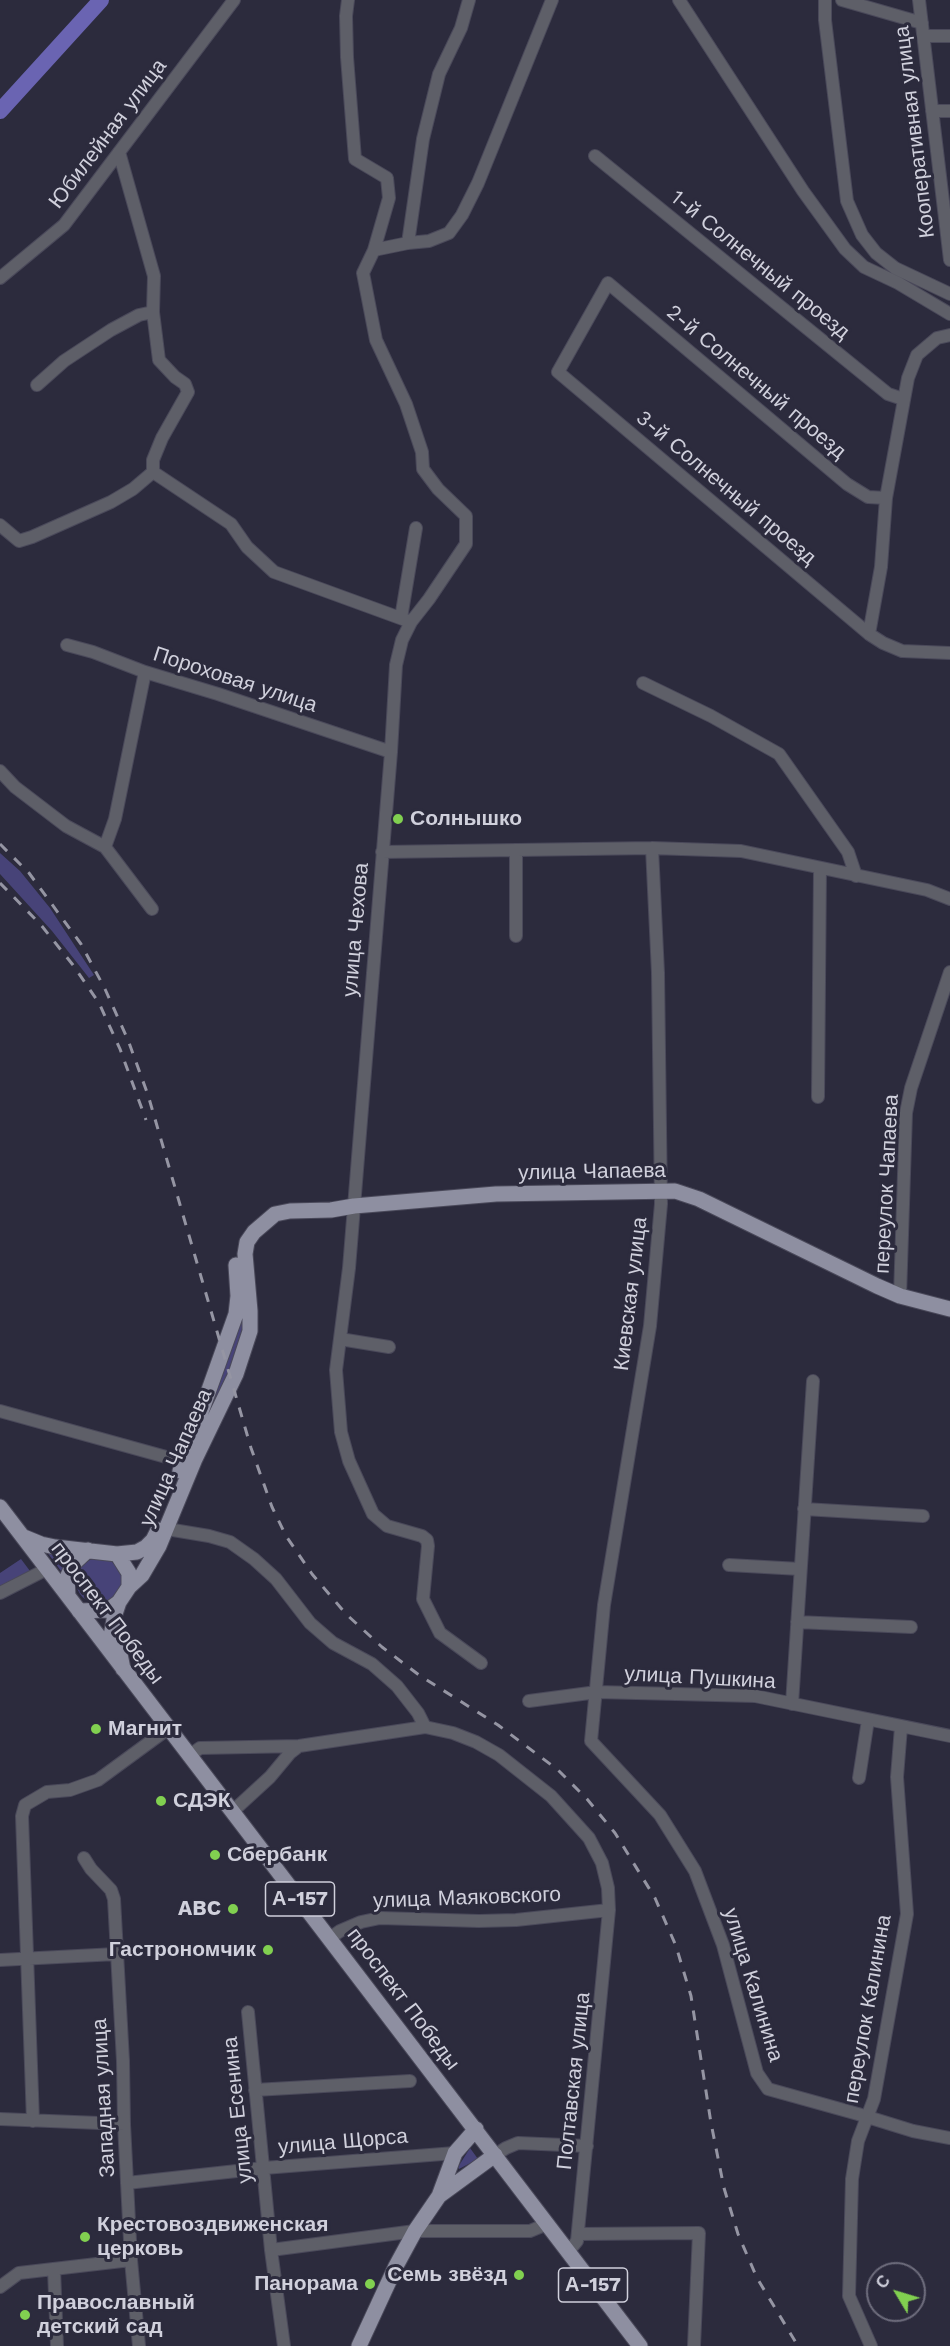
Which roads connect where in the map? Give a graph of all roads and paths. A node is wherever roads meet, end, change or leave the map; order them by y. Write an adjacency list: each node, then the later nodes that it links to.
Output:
1 (234, 0): 13 (street, Юбилейная улица)
2 (348, 0): 17 (street)
3 (469, 0): 16 (street)
4 (552, 0): 16 (street)
5 (679, 0): 23 (street)
6 (825, 0): 21 (street)
7 (842, 0): 9 (street)
8 (919, 0): 9 (street, Кооперативная улица)
9 (922, 30): 10 (street); 11 (street, Кооперативная улица)
10 (950, 36)
11 (932, 111): 12 (street); 15 (street, Кооперативная улица)
12 (950, 111)
13 (120, 152): 19 (street, Юбилейная улица); 22 (street)
14 (595, 156): 26 (street, 1-й Солнечный проезд)
15 (946, 186): 18 (street, Кооперативная улица)
16 (408, 243): 17 (street)
17 (374, 250): 31 (street, улица Чехова)
18 (950, 260)
19 (0, 278)
20 (608, 283): 28 (street, 2-й Солнечный проезд); 32 (street, 3-й Солнечный проезд)
21 (950, 294)
22 (153, 312): 25 (street); 27 (street)
23 (950, 314)
24 (950, 335): 26 (street)
25 (37, 385)
26 (903, 399): 28 (street)
27 (153, 472): 29 (street); 31 (street)
28 (886, 498): 32 (street)
29 (0, 525)
30 (416, 528): 31 (street, улица Чехова)
31 (406, 620): 37 (street, улица Чехова)
32 (869, 634): 34 (street, 3-й Солнечный проезд)
33 (67, 645): 35 (street, Пороховая улица)
34 (950, 653)
35 (145, 672): 37 (street, Пороховая улица); 39 (street)
36 (643, 683): 44 (street)
37 (391, 752): 42 (street, улица Чехова)
38 (0, 771): 39 (street)
39 (105, 847): 46 (street)
40 (652, 848): 41 (street); 43 (street); 50 (street, Киевская улица)
41 (516, 850): 42 (street); 47 (street)
42 (382, 852): 51 (street, улица Чехова)
43 (820, 868): 44 (street); 49 (street)
44 (856, 876): 45 (street)
45 (950, 899)
46 (152, 909)
47 (516, 936)
48 (950, 972): 52 (street, переулок Чапаева)
49 (818, 1097)
50 (661, 1191): 51 (main road, улица Чапаева); 52 (main road, улица Чапаева); 78 (street, Киевская улица)
51 (354, 1206): 54 (street, улица Чехова); 62 (main road, улица Чапаева); 65 (main road, улица Чапаева)
52 (900, 1296): 53 (main road, улица Чапаева)
53 (950, 1309)
54 (340, 1339): 55 (street); 76 (street, улица Чехова)
55 (389, 1347)
56 (813, 1381): 60 (street)
57 (0, 1411): 58 (street)
58 (177, 1460)
59 (0, 1507): 63 (main road, проспект Победы / А-157)
60 (804, 1509): 61 (street); 68 (street)
61 (924, 1516)
62 (167, 1529): 69 (main road, улица Чапаева); 82 (street)
63 (22, 1536): 64 (main road, улица Чапаева); 67 (main road, проспект Победы / А-157)
64 (88, 1550): 65 (main road, улица Чапаева); 71 (main road)
65 (117, 1554): 69 (main road)
66 (729, 1565): 68 (street)
67 (47, 1569): 70 (street); 71 (main road, проспект Победы / А-157)
68 (800, 1569): 74 (street)
69 (129, 1587): 72 (main road, улица Чапаева)
70 (0, 1593)
71 (68, 1596): 73 (main road, проспект Победы / А-157)
72 (119, 1602): 73 (main road); 77 (main road, улица Чапаева)
73 (79, 1611): 77 (main road, проспект Победы / А-157)
74 (797, 1622): 75 (street); 80 (street)
75 (911, 1627)
76 (481, 1663)
77 (123, 1670): 84 (main road, проспект Победы / А-157)
78 (597, 1692): 79 (street, улица Пушкина); 80 (street, улица Пушкина); 86 (street, Киевская улица)
79 (529, 1701)
80 (792, 1704): 81 (street, улица Пушкина)
81 (868, 1720): 83 (street, улица Пушкина); 89 (street)
82 (425, 1727): 87 (street); 92 (street, Полтавская улица)
83 (902, 1727): 85 (street, улица Пушкина); 100 (street, переулок Калинина)
84 (169, 1728): 88 (main road, проспект Победы / А-157); 95 (street)
85 (950, 1736)
86 (591, 1741): 100 (street, улица Калинина)
87 (299, 1746): 88 (street); 90 (street)
88 (190, 1755): 90 (main road, проспект Победы / А-157)
89 (859, 1778)
90 (232, 1811): 93 (main road, проспект Победы / А-157)
91 (84, 1858): 94 (street, Западная улица)
92 (609, 1910): 93 (street, улица Маяковского); 106 (street, Полтавская улица)
93 (330, 1938): 104 (main road, проспект Победы / А-157)
94 (116, 1954): 95 (street); 103 (street, Западная улица)
95 (28, 1958): 96 (street); 102 (street)
96 (0, 1960)
97 (248, 2013): 99 (street, улица Есенина)
98 (410, 2081): 99 (street)
99 (255, 2090): 109 (street, улица Есенина)
100 (868, 2118): 105 (street, улица Калинина); 126 (street, переулок Калинина)
101 (0, 2120): 102 (street)
102 (33, 2121): 103 (street)
103 (124, 2124): 110 (street, Западная улица)
104 (476, 2129): 107 (main road); 108 (main road, проспект Победы / А-157)
105 (950, 2138)
106 (587, 2146): 108 (street); 114 (street, Полтавская улица)
107 (455, 2153): 109 (street, улица Щорса); 111 (main road)
108 (495, 2155): 111 (main road); 112 (main road, проспект Победы / А-157)
109 (264, 2168): 110 (street, улица Щорса); 115 (street, улица Есенина)
110 (127, 2183): 117 (street, Западная улица)
111 (439, 2196): 113 (main road)
112 (547, 2224): 113 (street); 116 (main road, проспект Победы / А-157)
113 (416, 2231): 115 (street); 123 (main road)
114 (578, 2234): 116 (street, Полтавская улица); 125 (street)
115 (271, 2250): 122 (street, улица Есенина)
116 (568, 2252): 124 (main road, проспект Победы / А-157)
117 (131, 2260): 118 (street); 121 (street, Западная улица)
118 (54, 2269): 119 (street); 120 (street)
119 (0, 2287)
120 (57, 2346)
121 (139, 2346)
122 (284, 2346)
123 (358, 2346)
124 (640, 2346)
125 (694, 2346)
126 (871, 2346)

